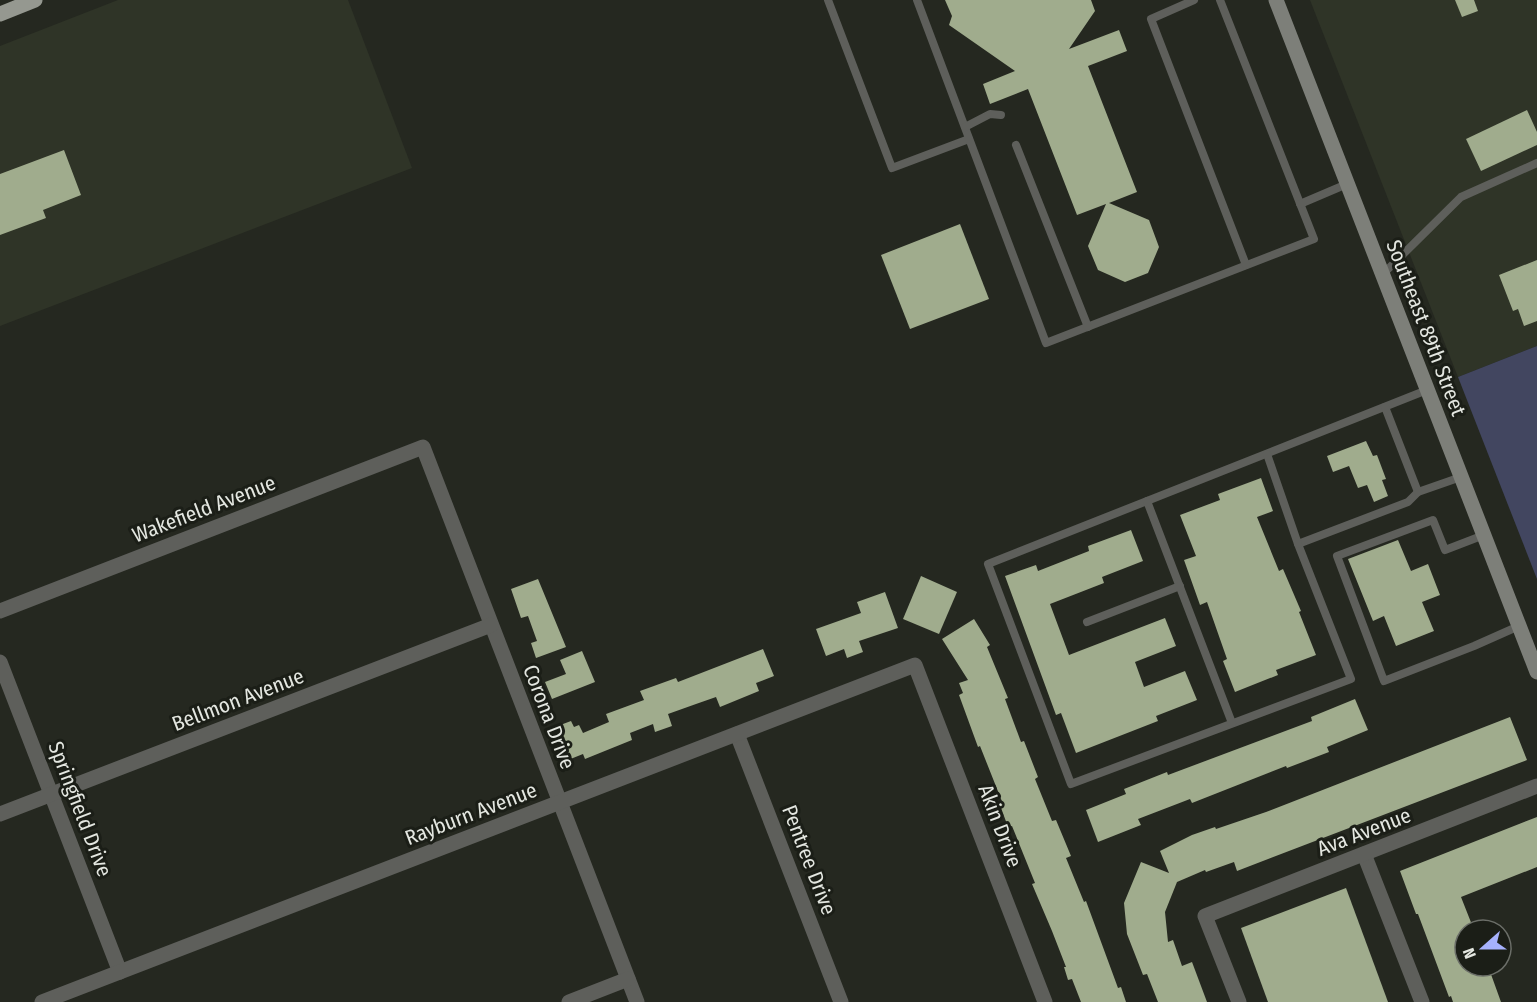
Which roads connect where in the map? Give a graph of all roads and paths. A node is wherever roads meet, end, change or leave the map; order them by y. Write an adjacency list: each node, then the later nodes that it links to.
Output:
1 (35, 0): 8 (main road)
2 (828, 0): 11 (lane)
3 (917, 0): 10 (lane)
4 (1194, 0): 7 (lane)
5 (1220, 0): 15 (lane)
6 (1276, 0): 14 (main road, Southeast 89th Street)
7 (1184, 2): 16 (lane)
8 (0, 14)
9 (1001, 116): 10 (lane)
10 (965, 127): 11 (lane)
11 (969, 139): 18 (lane)
12 (1016, 145): 18 (lane)
13 (1537, 163): 17 (lane)
14 (1347, 184): 15 (lane); 17 (main road, Southeast 89th Street)
15 (1300, 204): 16 (lane)
16 (1246, 265): 18 (lane)
17 (1383, 274): 19 (main road, Southeast 89th Street)
18 (1088, 327)
19 (1428, 390): 20 (lane); 23 (main road, Southeast 89th Street)
20 (1385, 407): 22 (lane); 24 (lane)
21 (423, 447): 29 (street, Wakefield Avenue); 31 (street, Corona Drive)
22 (1267, 453): 25 (lane); 27 (lane)
23 (1461, 477): 24 (lane); 26 (main road, Southeast 89th Street)
24 (1418, 492): 27 (lane)
25 (1147, 501): 28 (lane); 36 (lane)
26 (1484, 535): 32 (main road, Southeast 89th Street); 32 (lane)
27 (1298, 544): 36 (lane)
28 (1180, 586): 30 (lane); 36 (lane)
29 (0, 611)
30 (1087, 622)
31 (491, 625): 39 (street, Bellmon Avenue); 40 (street, Corona Drive)
32 (1519, 626): 35 (main road, Southeast 89th Street)
33 (0, 662): 39 (street, Springfield Drive)
34 (915, 665): 37 (street, Rayburn Avenue); 49 (street, Akin Drive)
35 (1537, 672)
36 (1232, 723)
37 (737, 734): 40 (street, Rayburn Avenue); 48 (street, Pentree Drive)
38 (1537, 786): 42 (street, Ava Avenue)
39 (51, 794): 41 (street, Bellmon Avenue); 43 (street, Springfield Drive)
40 (560, 802): 43 (street, Rayburn Avenue); 44 (street, Corona Drive)
41 (0, 814)
42 (1364, 854): 50 (street, Ava Avenue); 51 (street)
43 (120, 972): 45 (street, Rayburn Avenue)
44 (628, 979): 46 (street); 47 (street, Corona Drive)
45 (42, 1002)
46 (569, 1002)
47 (637, 1002)
48 (841, 1002)
49 (1045, 1002)
50 (1239, 1002)
51 (1422, 1002)

